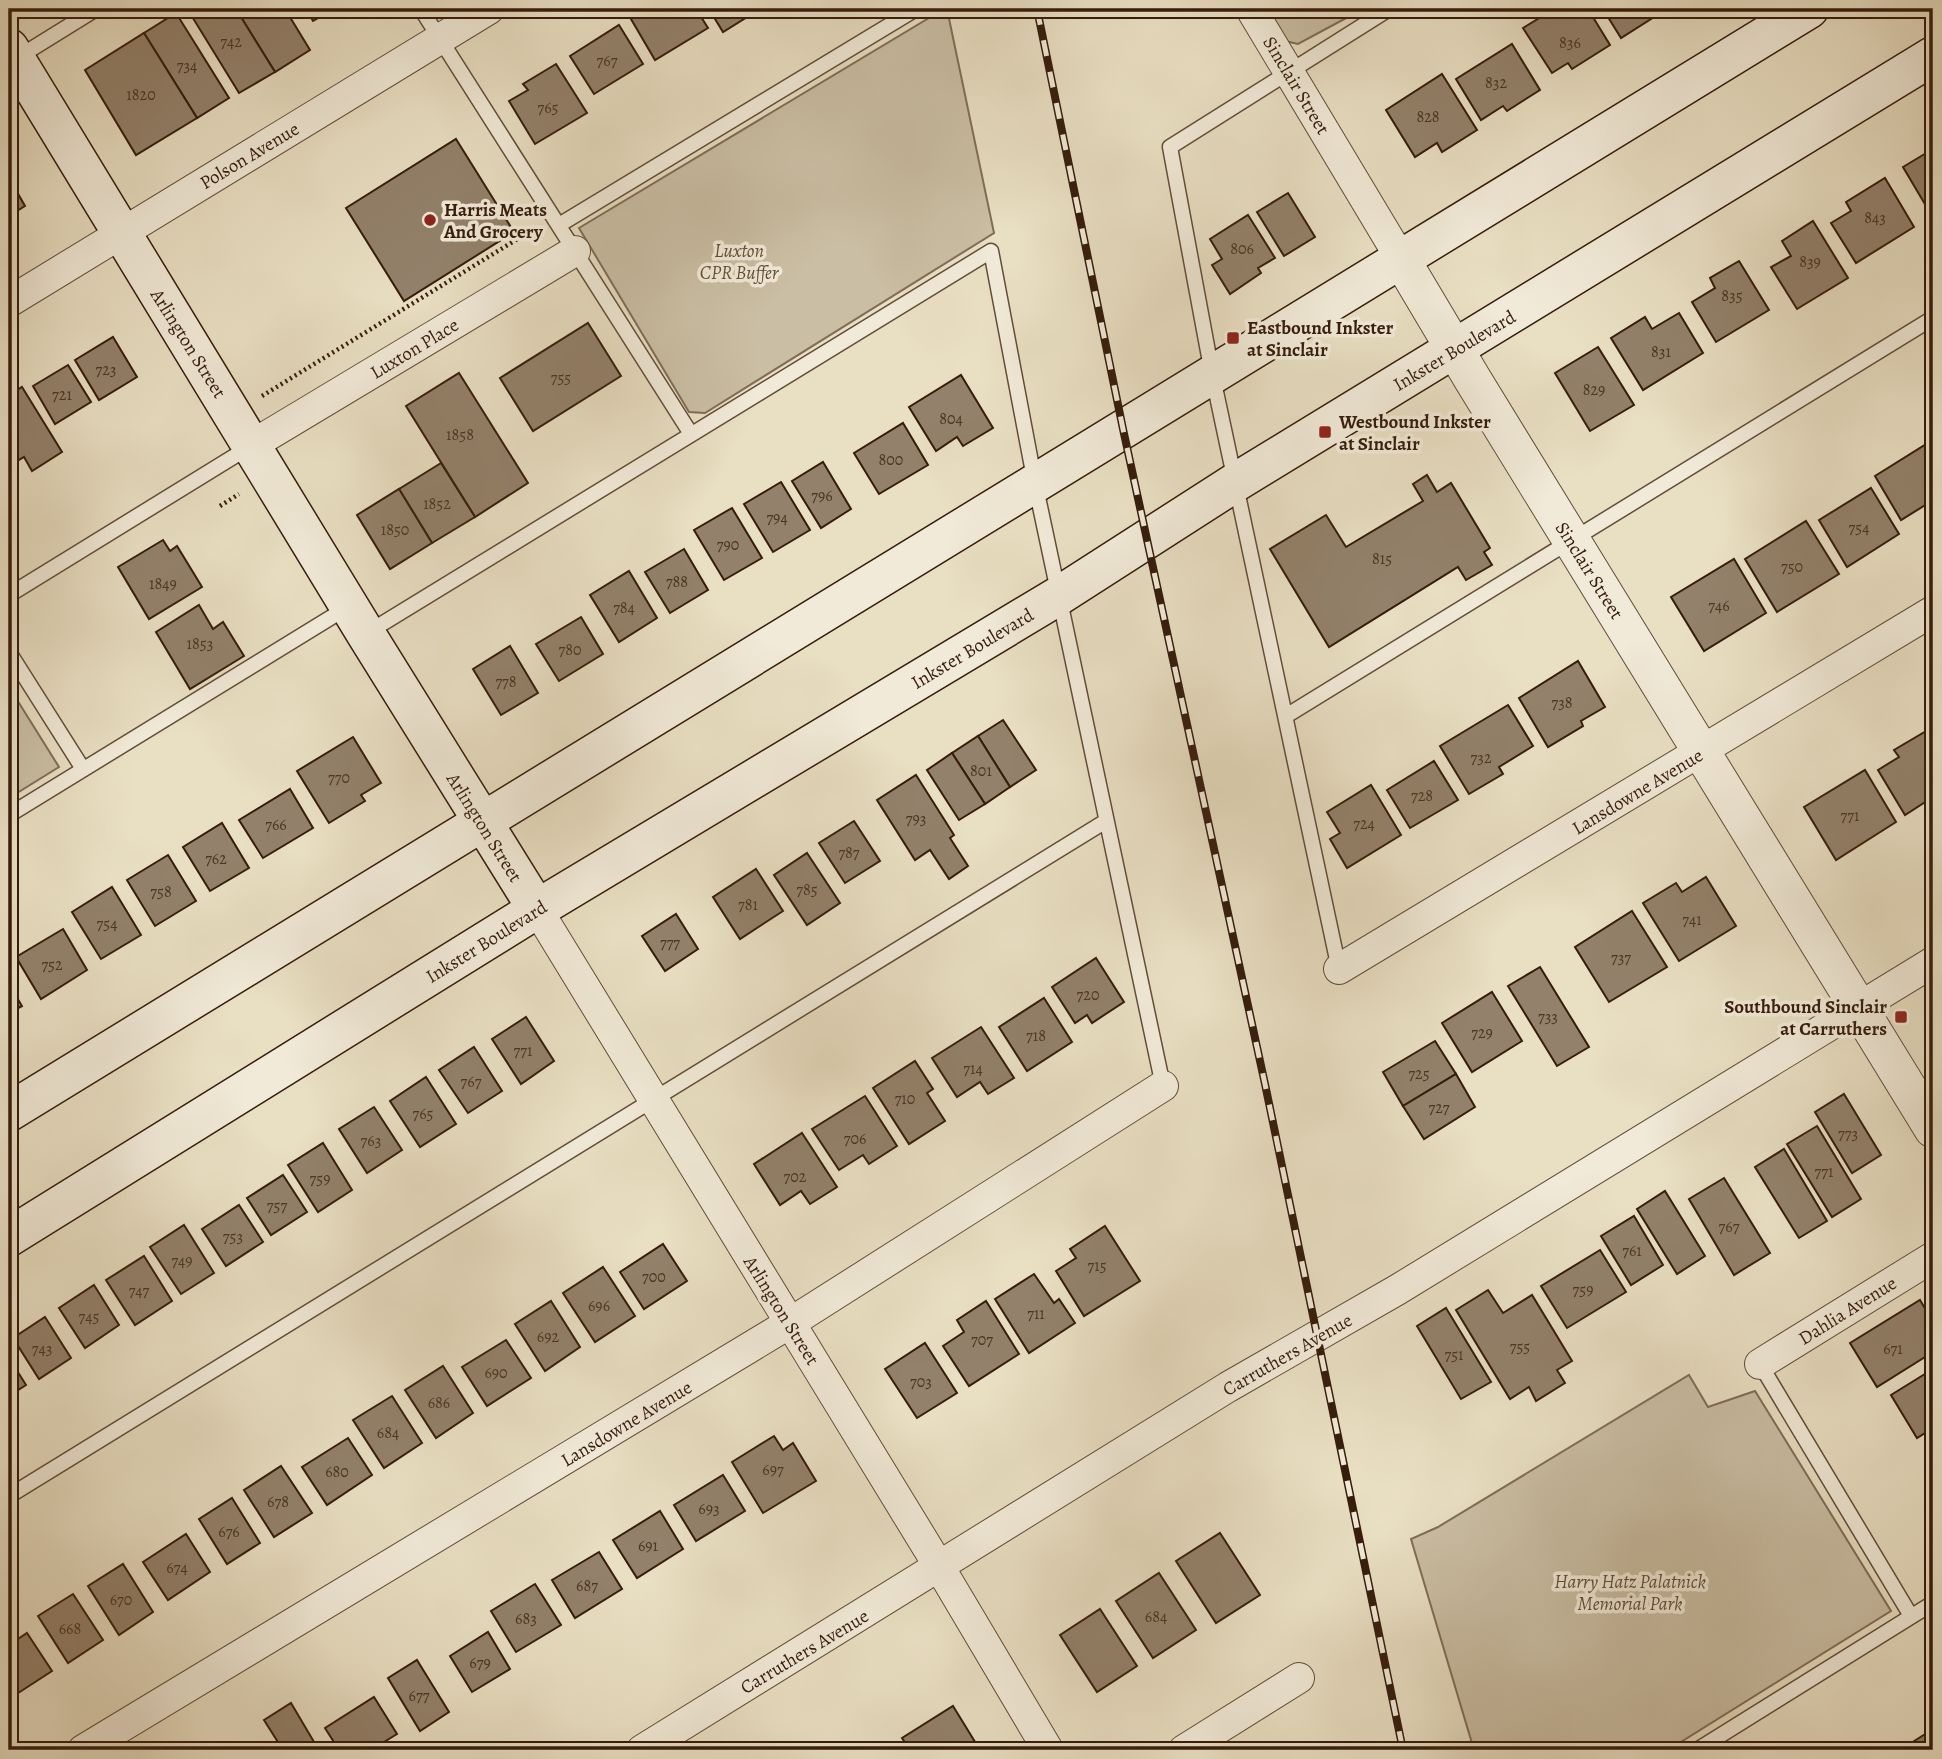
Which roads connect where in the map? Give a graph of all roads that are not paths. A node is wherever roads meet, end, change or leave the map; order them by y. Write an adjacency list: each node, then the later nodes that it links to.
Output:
1 (96, 9): 9 (lane)
2 (421, 9): 8 (lane)
3 (489, 9): 8 (street, Polson Avenue)
4 (916, 9): 12 (lane)
5 (1251, 9): 11 (street, Sinclair Street)
6 (1389, 9): 11 (lane)
7 (1809, 9): 15 (main road)
8 (441, 38): 12 (lane); 13 (street, Polson Avenue)
9 (11, 56): 13 (main road, Arlington Street)
10 (1933, 57): 18 (main road, Inkster Boulevard)
11 (1289, 71): 15 (street, Sinclair Street); 19 (lane)
12 (556, 221): 14 (lane)
13 (120, 233): 16 (street, Polson Avenue); 20 (main road, Arlington Street)
14 (575, 251): 20 (street, Luxton Place); 21 (lane)
15 (1401, 259): 18 (street, Sinclair Street); 19 (main road)
16 (9, 302)
17 (1933, 318): 24 (lane)
18 (1454, 349): 22 (main road, Inkster Boulevard); 24 (street, Sinclair Street)
19 (1212, 373): 22 (lane); 23 (main road)
20 (243, 430): 25 (lane); 28 (main road, Arlington Street)
21 (691, 434): 23 (lane); 28 (lane)
22 (1236, 482): 26 (main road, Inkster Boulevard); 30 (lane)
23 (1035, 483): 26 (lane); 35 (main road)
24 (1571, 540): 30 (lane); 31 (street, Sinclair Street)
25 (9, 595)
26 (1060, 595): 34 (lane); 36 (main road, Inkster Boulevard)
27 (1933, 611): 31 (street, Lansdowne Avenue)
28 (358, 620): 32 (lane); 35 (main road, Arlington Street)
29 (9, 652): 32 (lane)
30 (1286, 716): 38 (lane)
31 (1702, 752): 38 (street, Lansdowne Avenue); 39 (street, Sinclair Street)
32 (83, 769): 33 (lane)
33 (9, 815)
34 (1106, 821): 40 (lane); 41 (lane)
35 (483, 823): 36 (main road, Arlington Street); 42 (main road)
36 (537, 909): 41 (street, Arlington Street); 44 (main road, Inkster Boulevard)
37 (1933, 962): 39 (street, Carruthers Avenue)
38 (1339, 969)
39 (1858, 1008): 43 (street, Sinclair Street); 49 (street, Carruthers Avenue)
40 (1163, 1086): 46 (street, Lansdowne Avenue)
41 (653, 1099): 46 (street, Arlington Street); 48 (lane)
42 (9, 1112)
43 (1933, 1129)
44 (9, 1237)
45 (1933, 1257): 47 (street, Dahlia Avenue)
46 (790, 1323): 49 (street, Arlington Street); 53 (street, Lansdowne Avenue)
47 (1760, 1364): 51 (lane)
48 (9, 1496)
49 (940, 1568): 54 (street, Carruthers Avenue); 55 (street, Arlington Street)
50 (1933, 1603): 51 (lane)
51 (1911, 1616): 57 (lane)
52 (1299, 1678): 56 (street)
53 (83, 1750)
54 (642, 1750)
55 (1048, 1750)
56 (1184, 1750)
57 (1697, 1750)

